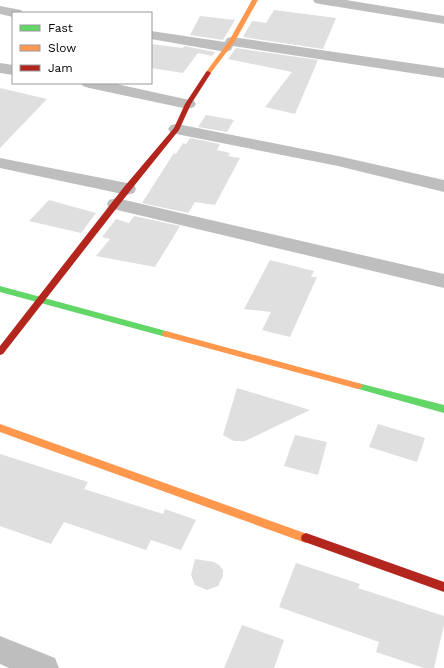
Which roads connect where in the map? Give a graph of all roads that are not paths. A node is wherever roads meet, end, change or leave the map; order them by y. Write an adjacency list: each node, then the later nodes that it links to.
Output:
1 (255, 0): 7 (street)
2 (320, 0): 5 (street)
3 (0, 10): 4 (street)
4 (12, 12)
5 (444, 20)
6 (152, 35): 7 (street)
7 (229, 44): 10 (street); 12 (street)
8 (0, 68): 9 (street)
9 (12, 70)
10 (444, 73)
11 (94, 84): 12 (street)
12 (188, 104): 13 (street)
13 (177, 129): 15 (street); 16 (street)
14 (0, 163): 16 (street)
15 (444, 186)
16 (121, 197): 17 (street); 19 (street)
17 (444, 281)
18 (0, 289): 19 (street)
19 (40, 301): 20 (street); 21 (street)
20 (0, 352)
21 (444, 409)
22 (0, 428): 23 (street)
23 (444, 587)
24 (0, 650): 25 (street)
25 (44, 668)

